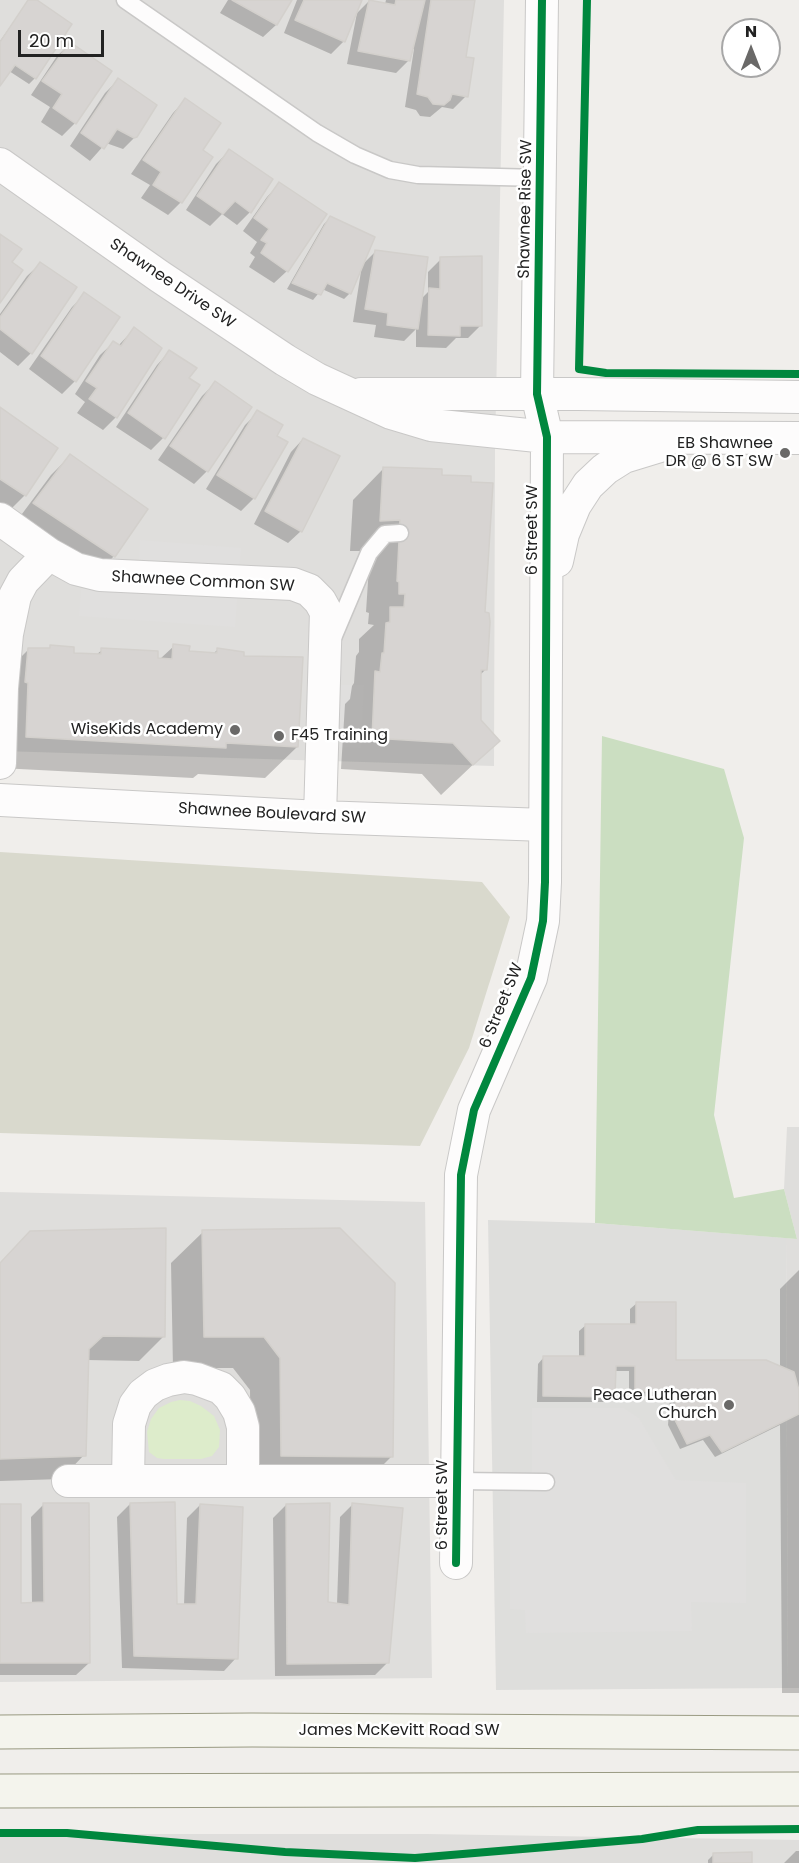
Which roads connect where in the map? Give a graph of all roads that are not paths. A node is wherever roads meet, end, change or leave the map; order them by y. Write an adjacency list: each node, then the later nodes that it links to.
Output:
1 (125, 0): 4 (lane)
2 (542, 0): 4 (street, Shawnee Rise SW)
3 (0, 164): 5 (street, Shawnee Drive SW)
4 (540, 178): 7 (street, Shawnee Rise SW)
5 (351, 394): 7 (street); 7 (street, Shawnee Drive SW)
6 (799, 397): 7 (street)
7 (542, 416): 8 (street); 14 (street, 6 Street SW)
8 (729, 438): 9 (street); 14 (street)
9 (799, 438)
10 (0, 519): 12 (street, Shawnee Common SW)
11 (400, 533): 13 (lane)
12 (49, 554): 13 (street, Shawnee Common SW); 15 (street)
13 (324, 658): 17 (street, Shawnee Common SW)
14 (546, 671): 18 (street, 6 Street SW)
15 (0, 763)
16 (0, 800): 17 (street, Shawnee Boulevard SW)
17 (320, 817): 18 (street, Shawnee Boulevard SW)
18 (544, 825): 22 (street, 6 Street SW)
19 (68, 1481): 20 (street)
20 (128, 1481): 21 (street); 21 (street)
21 (243, 1481): 22 (street)
22 (457, 1481): 23 (lane); 24 (street, 6 Street SW)
23 (546, 1482)
24 (456, 1563)
25 (0, 1732): 26 (main road, James McKevitt Road SW)
26 (799, 1733)
27 (799, 1789): 28 (main road)
28 (0, 1791)

